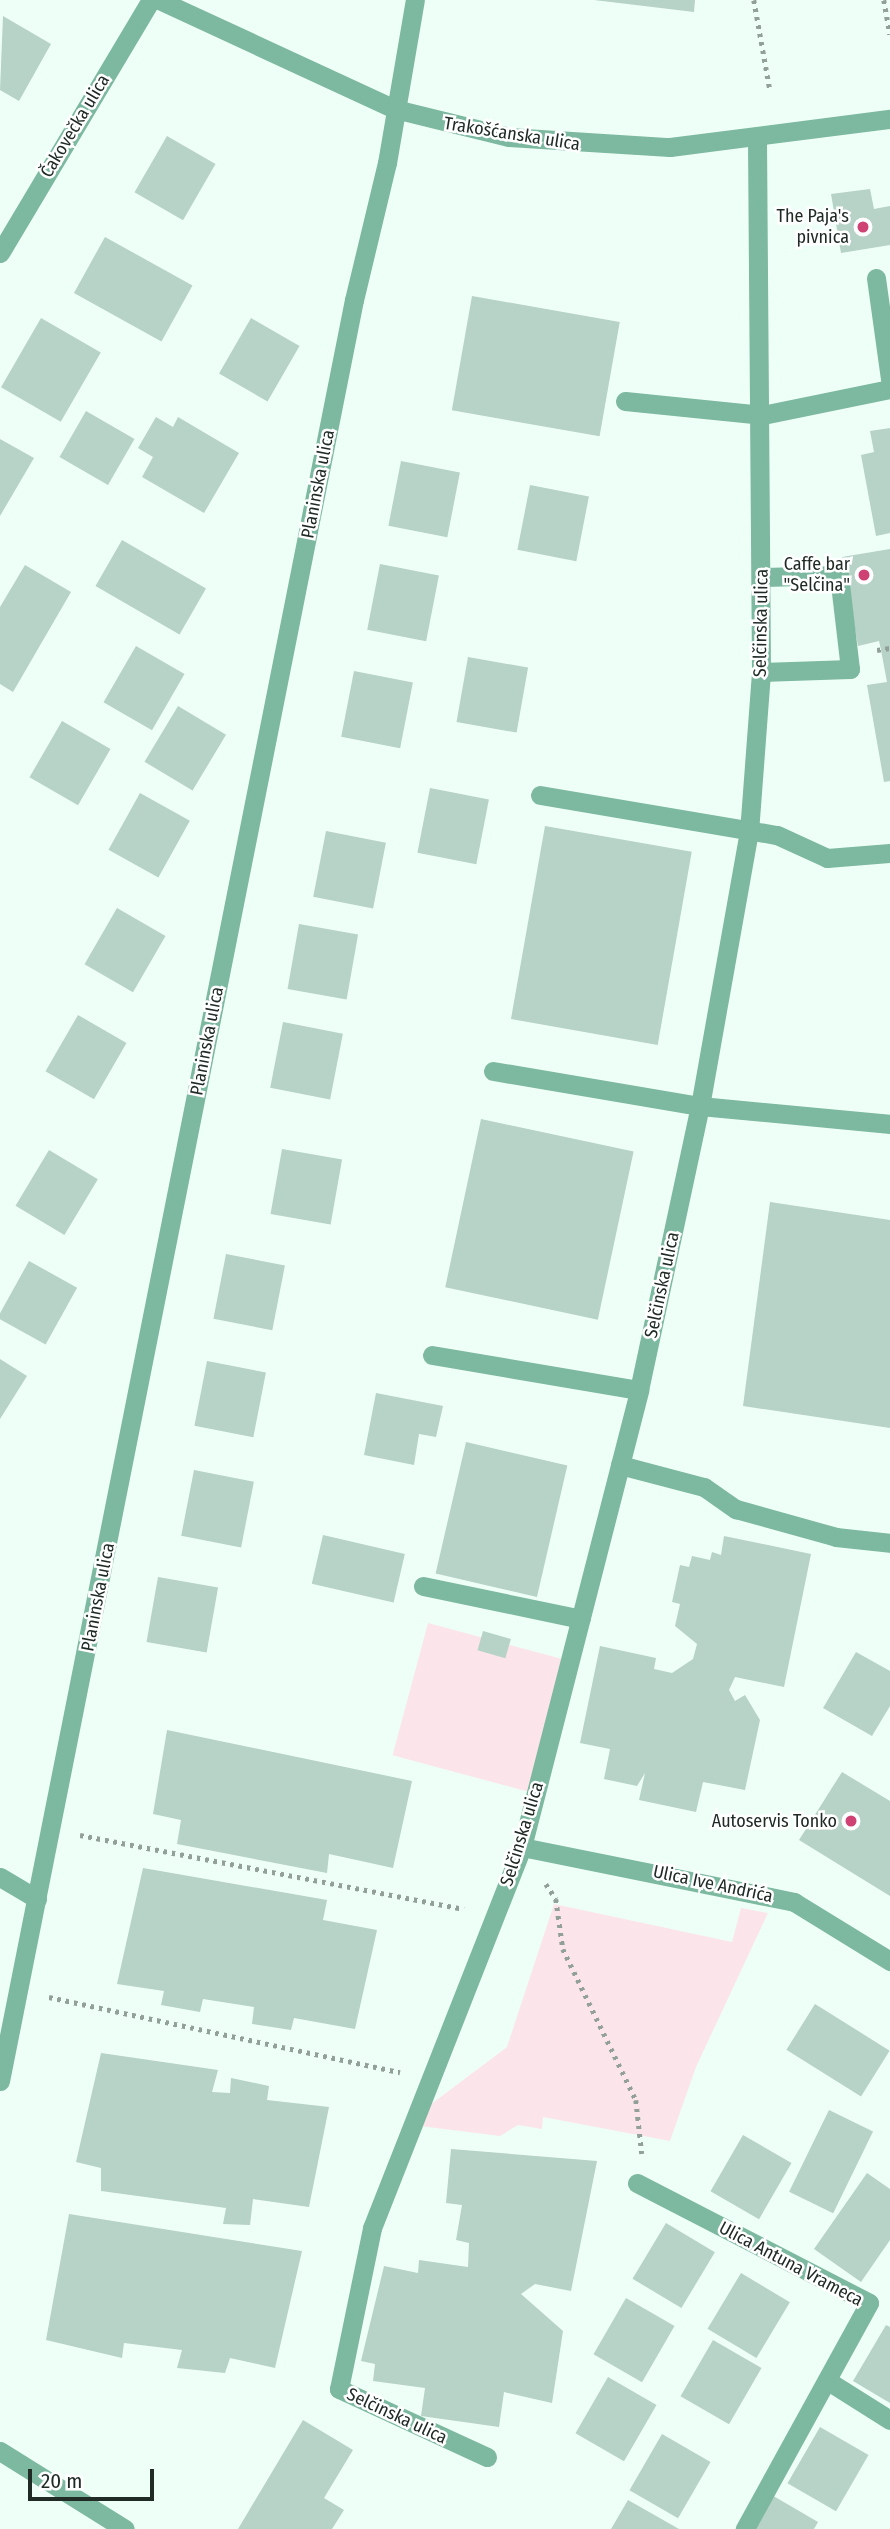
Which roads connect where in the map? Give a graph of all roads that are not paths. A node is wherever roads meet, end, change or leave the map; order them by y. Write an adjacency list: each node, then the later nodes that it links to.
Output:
1 (150, 0): 7 (street, Čakovečka ulica)
2 (159, 0): 4 (street, Trakošćanska ulica)
3 (415, 0): 4 (street, Planinska ulica)
4 (396, 109): 6 (street, Trakošćanska ulica); 29 (street, Planinska ulica)
5 (890, 119): 6 (street, Trakošćanska ulica)
6 (757, 137): 12 (street, Selčinska ulica)
7 (0, 253)
8 (876, 278): 9 (street)
9 (890, 379)
10 (890, 389): 12 (street)
11 (625, 401): 12 (street)
12 (762, 415): 13 (street, Selčinska ulica)
13 (763, 577): 14 (street, Selčinska ulica); 14 (street)
14 (761, 672): 16 (street, Selčinska ulica)
15 (540, 795): 16 (street)
16 (749, 832): 17 (street); 19 (street, Selčinska ulica)
17 (890, 853)
18 (493, 1070): 19 (street)
19 (700, 1106): 20 (street); 22 (street, Selčinska ulica)
20 (890, 1124)
21 (432, 1355): 22 (street)
22 (639, 1390): 23 (street, Selčinska ulica)
23 (620, 1465): 24 (street); 26 (street, Selčinska ulica)
24 (890, 1543)
25 (423, 1586): 26 (street)
26 (580, 1619): 27 (street, Selčinska ulica)
27 (522, 1847): 30 (street, Ulica Ive Andrića); 36 (street, Selčinska ulica)
28 (0, 1877): 29 (street)
29 (37, 1899): 31 (street, Planinska ulica)
30 (890, 1961)
31 (0, 2081)
32 (637, 2183): 33 (street, Ulica Antuna Vrameca)
33 (828, 2381): 34 (street); 38 (street, Ulica Antuna Vrameca)
34 (890, 2420)
35 (0, 2451): 37 (street)
36 (487, 2457)
37 (125, 2529)
38 (745, 2529)

